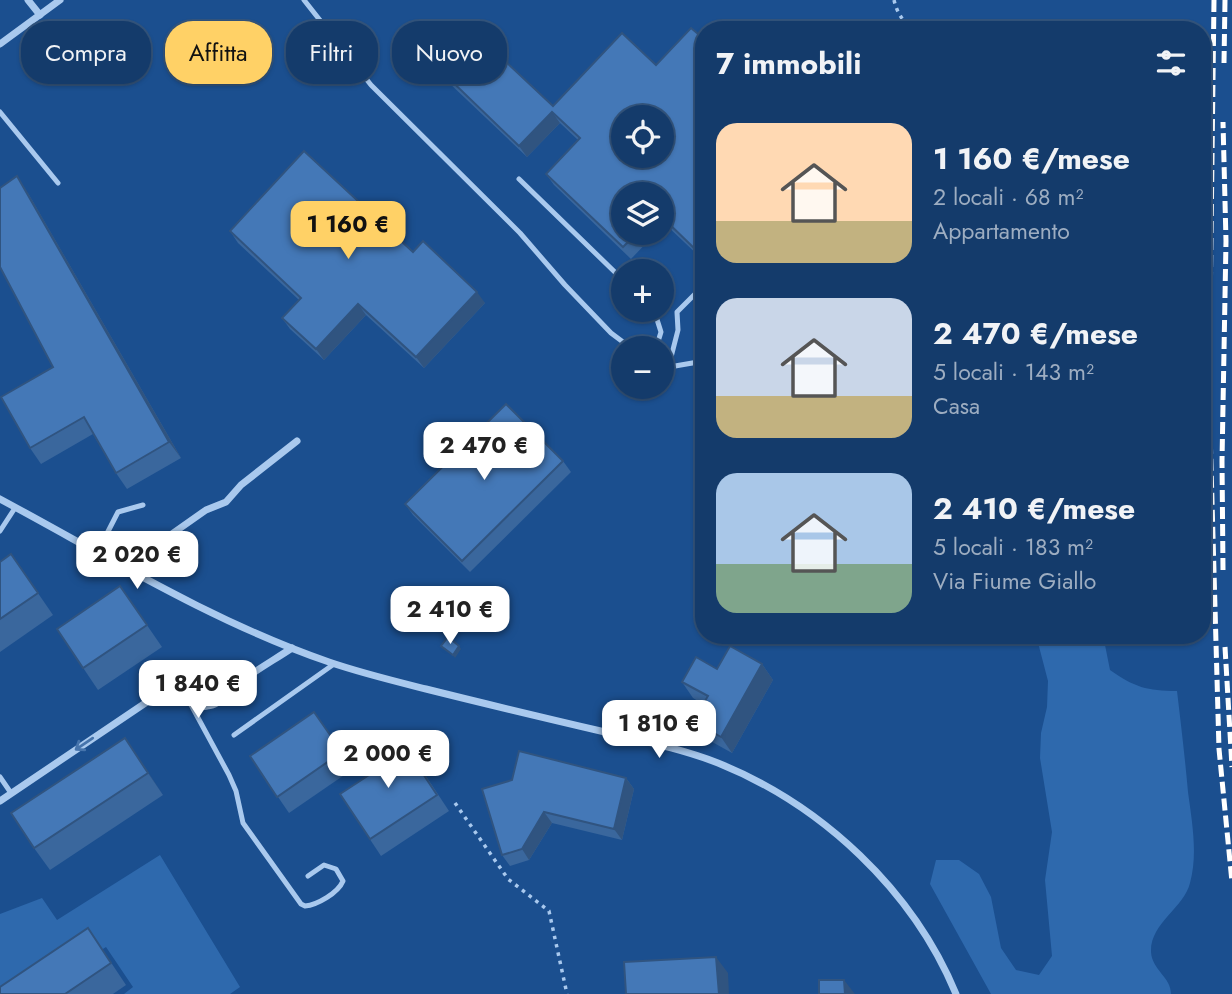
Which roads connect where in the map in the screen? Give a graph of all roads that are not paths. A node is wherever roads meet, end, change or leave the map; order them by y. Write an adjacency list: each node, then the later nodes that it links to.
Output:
1 (28, 0): 4 (street)
2 (60, 0): 4 (street)
3 (304, 0): 11 (lane)
4 (40, 15): 5 (street)
5 (0, 44)
6 (0, 113): 8 (lane)
7 (519, 179): 9 (lane)
8 (58, 183)
9 (611, 268)
10 (695, 294): 12 (lane)
11 (615, 336)
12 (674, 346)
13 (695, 363): 14 (lane)
14 (674, 365)
15 (297, 441): 21 (street)
16 (0, 499): 18 (street)
17 (143, 505): 20 (lane)
18 (15, 508): 19 (lane); 20 (street)
19 (0, 531)
20 (97, 553): 21 (street)
21 (126, 569): 22 (street)
22 (292, 649): 23 (street); 25 (street)
23 (334, 664): 27 (lane); 32 (street)
24 (172, 685): 25 (street); 26 (street); 29 (street, one-way to 29)
25 (228, 692): 26 (street)
26 (190, 703): 31 (lane)
27 (234, 735)
28 (0, 777): 29 (lane)
29 (11, 793): 30 (street)
30 (0, 801)
31 (308, 876)
32 (956, 994)

